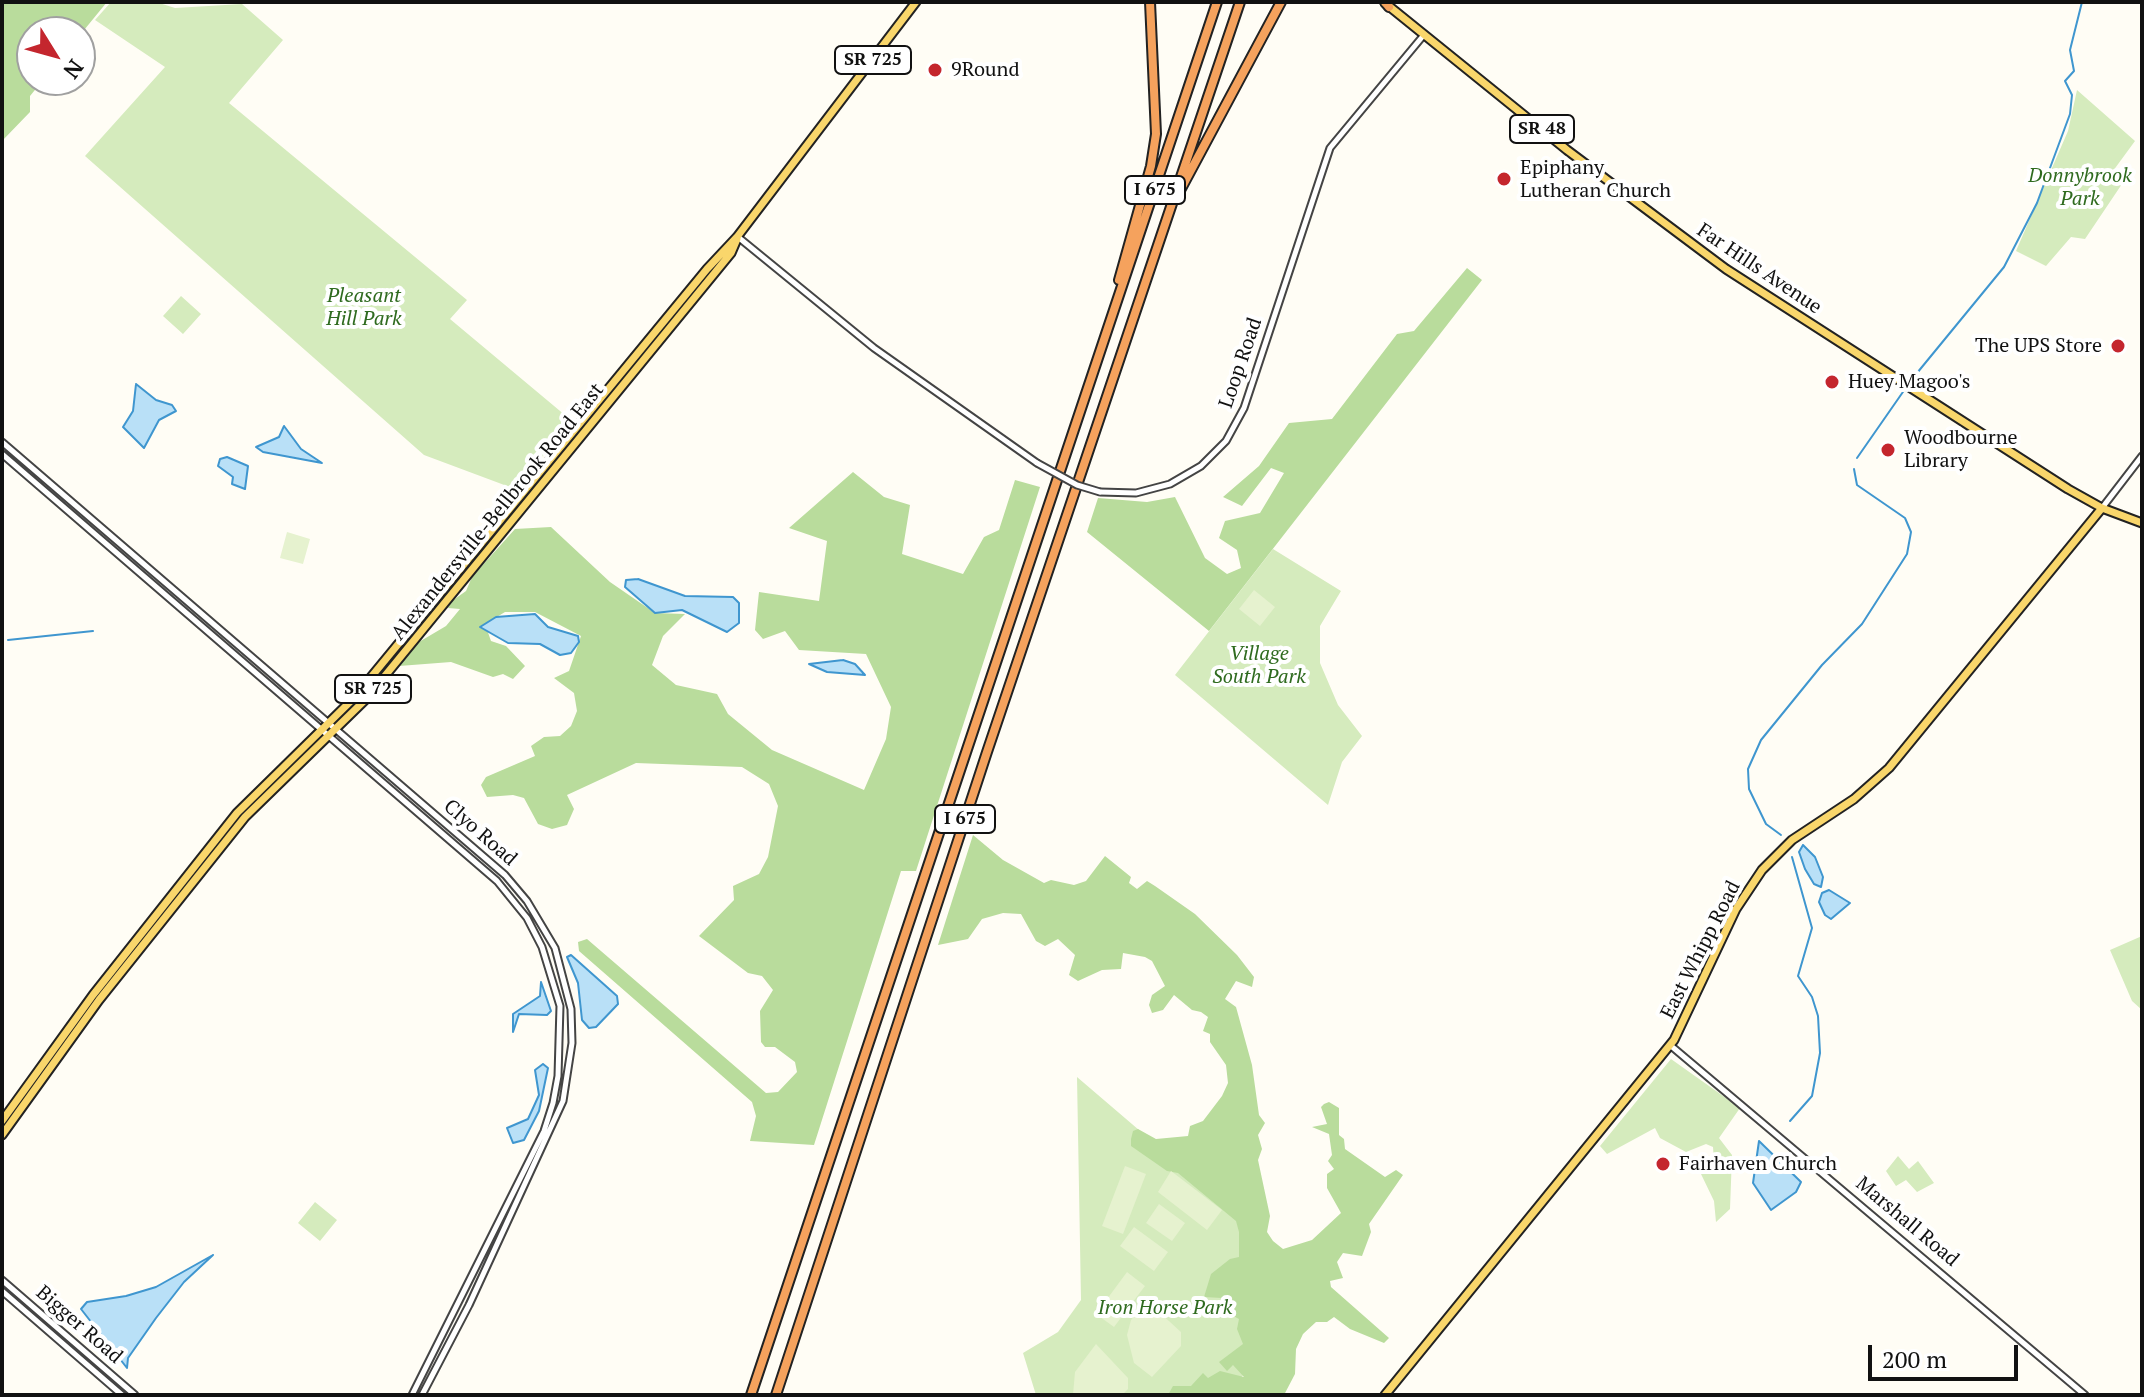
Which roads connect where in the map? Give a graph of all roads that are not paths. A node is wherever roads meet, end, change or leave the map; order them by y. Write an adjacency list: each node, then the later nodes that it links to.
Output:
1 (916, 2): 9 (main road, Alexandersville-Bellbrook Road East / SR 725)
2 (1150, 2): 11 (highway)
3 (1217, 2): 11 (highway, I 675)
4 (1240, 2): 8 (highway, I 675)
5 (1281, 2): 8 (highway)
6 (1386, 4): 7 (main road, Far Hills Avenue / SR 48)
7 (1423, 36): 9 (street, Loop Road, bridge); 17 (main road, Far Hills Avenue / SR 48)
8 (1168, 212): 33 (highway, I 675)
9 (737, 237): 10 (main road, Alexandersville-Bellbrook Road East / SR 725)
10 (638, 360): 12 (main road, Alexandersville-Bellbrook Road East / SR 725); 13 (main road, Alexandersville-Bellbrook Road East / SR 725)
11 (1092, 378): 32 (highway, I 675)
12 (578, 427): 13 (main road); 19 (main road, Alexandersville-Bellbrook Road East / SR 725)
13 (585, 433): 20 (main road, Alexandersville-Bellbrook Road East / SR 725)
14 (2, 442): 21 (street, Clyo Road)
15 (2, 454): 21 (street, Clyo Road)
16 (2142, 456): 17 (street)
17 (2102, 508): 18 (main road, Far Hills Avenue / SR 48); 22 (main road, East Whipp Road)
18 (2142, 523)
19 (400, 641): 20 (main road); 21 (main road, Alexandersville-Bellbrook Road East / SR 725)
20 (408, 648): 21 (main road, Alexandersville-Bellbrook Road East / SR 725)
21 (329, 732): 23 (main road, Alexandersville-Bellbrook Road East / SR 725); 30 (street, Clyo Road); 31 (street, Clyo Road)
22 (1670, 1045): 34 (main road, East Whipp Road); 35 (street, Marshall Road)
23 (40, 1076): 24 (main road, Alexandersville-Bellbrook Road East / SR 725); 25 (main road, Alexandersville-Bellbrook Road East / SR 725)
24 (2, 1121)
25 (2, 1135)
26 (2, 1280): 29 (street, Bigger Road)
27 (2, 1291): 28 (street, Bigger Road)
28 (122, 1395)
29 (135, 1395)
30 (412, 1395)
31 (422, 1395)
32 (751, 1395)
33 (776, 1395)
34 (1385, 1395)
35 (2085, 1395)

